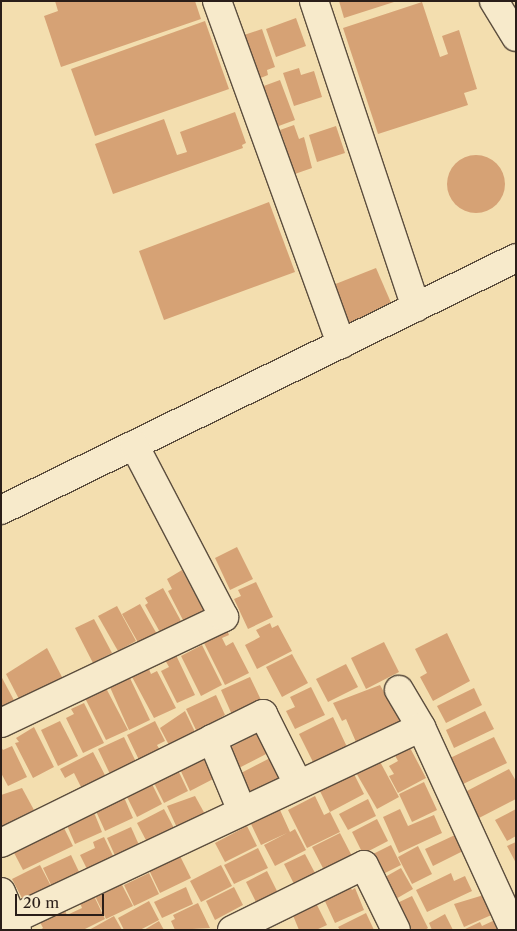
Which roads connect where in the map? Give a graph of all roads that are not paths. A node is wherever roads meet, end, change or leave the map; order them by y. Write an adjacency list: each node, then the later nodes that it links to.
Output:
1 (217, 1): 7 (street)
2 (314, 1): 6 (street)
3 (494, 1): 4 (street)
4 (516, 37)
5 (516, 258): 6 (street)
6 (416, 307): 7 (street)
7 (341, 344): 8 (street)
8 (134, 445): 9 (street); 11 (street)
9 (1, 510)
10 (399, 690): 12 (street)
11 (1, 723)
12 (421, 727): 14 (street); 21 (street)
13 (212, 739): 14 (street); 15 (street); 16 (street)
14 (298, 784): 15 (street)
15 (242, 811): 18 (street)
16 (1, 843)
17 (1, 892): 18 (street)
18 (10, 925)
19 (232, 930): 20 (street)
20 (396, 930)
21 (514, 930)

